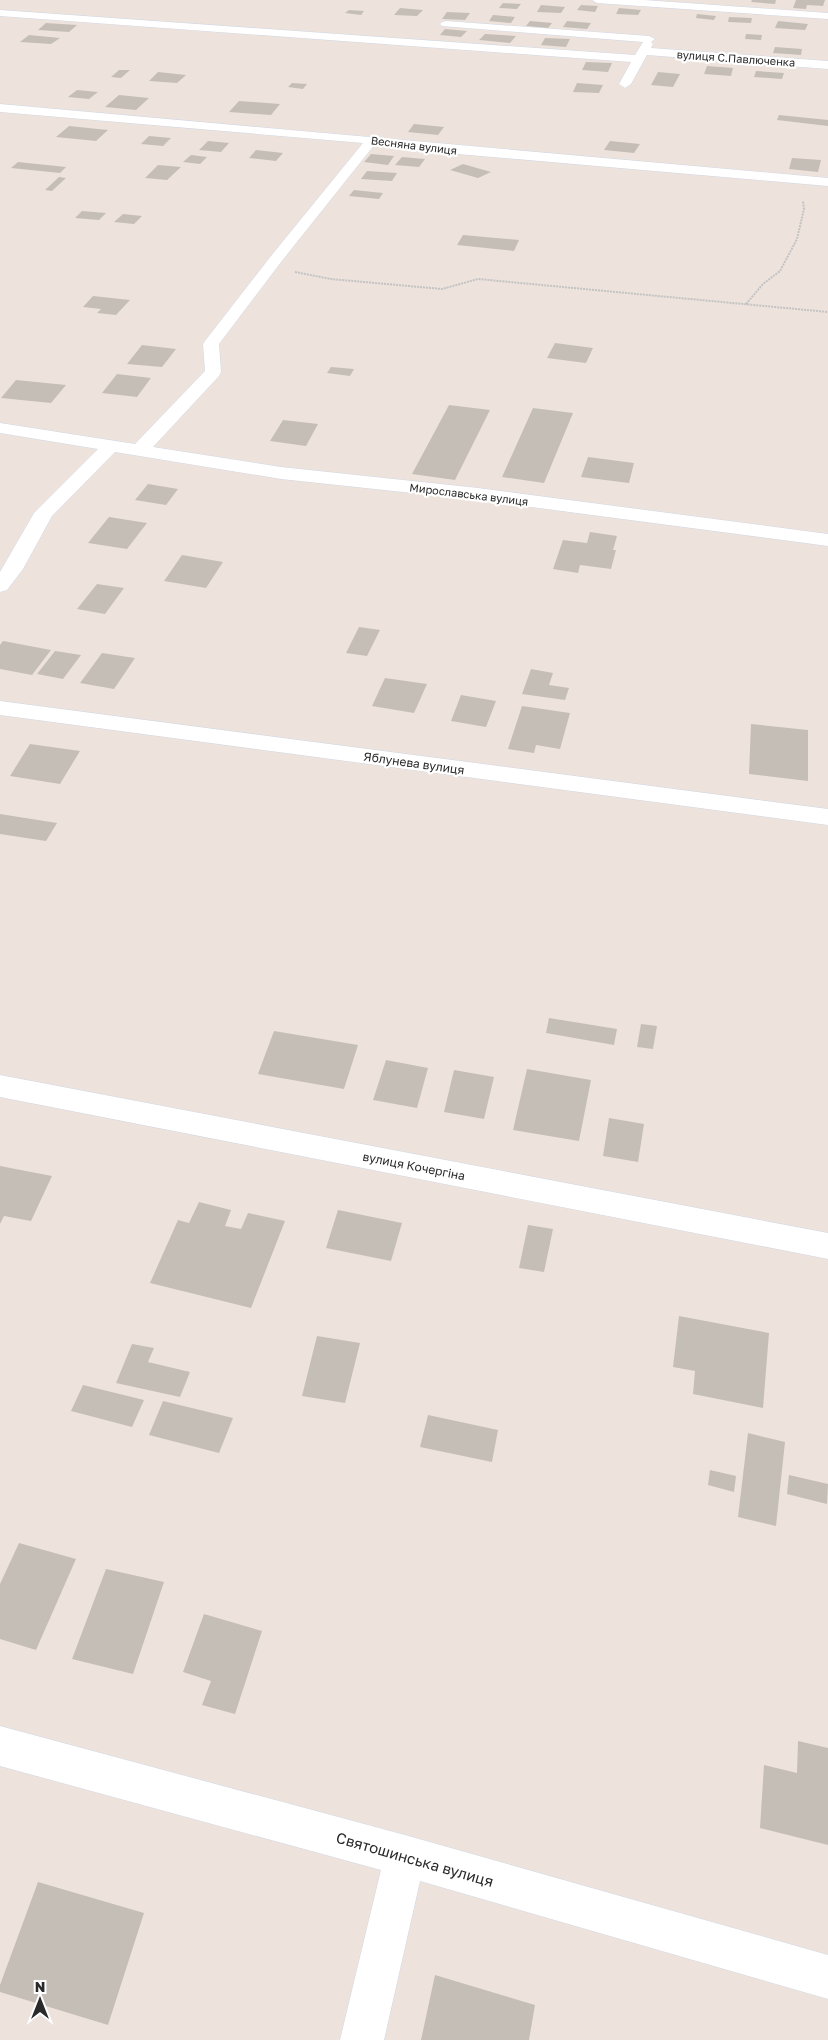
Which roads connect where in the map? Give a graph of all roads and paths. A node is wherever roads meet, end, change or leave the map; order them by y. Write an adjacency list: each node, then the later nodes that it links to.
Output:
1 (597, 0): 2 (street)
2 (667, 5): 4 (street); 5 (street)
3 (0, 13): 7 (street, вулиця С.Павлюченка)
4 (828, 16)
5 (660, 18)
6 (446, 24): 7 (street)
7 (641, 55): 8 (street, вулиця С.Павлюченка); 9 (street)
8 (828, 65)
9 (625, 84)
10 (0, 108): 11 (street, Весняна вулиця)
11 (372, 140): 12 (street, Весняна вулиця); 13 (street)
12 (826, 182): 14 (path)
13 (270, 267): 14 (path); 18 (street)
14 (746, 304): 15 (path)
15 (828, 312)
16 (0, 428): 17 (street, Мирославська вулиця)
17 (110, 446): 18 (street, Мирославська вулиця); 20 (street)
18 (139, 451): 19 (street, Мирославська вулиця)
19 (828, 540)
20 (0, 586)
21 (0, 708): 22 (street, Яблунева вулиця)
22 (828, 818)
23 (0, 1086): 24 (street, вулиця Кочергіна)
24 (828, 1246)
25 (0, 1746): 26 (street, Святошинська вулиця)
26 (405, 1856): 27 (street, Святошинська вулиця); 28 (street)
27 (828, 1977)
28 (362, 2040)

